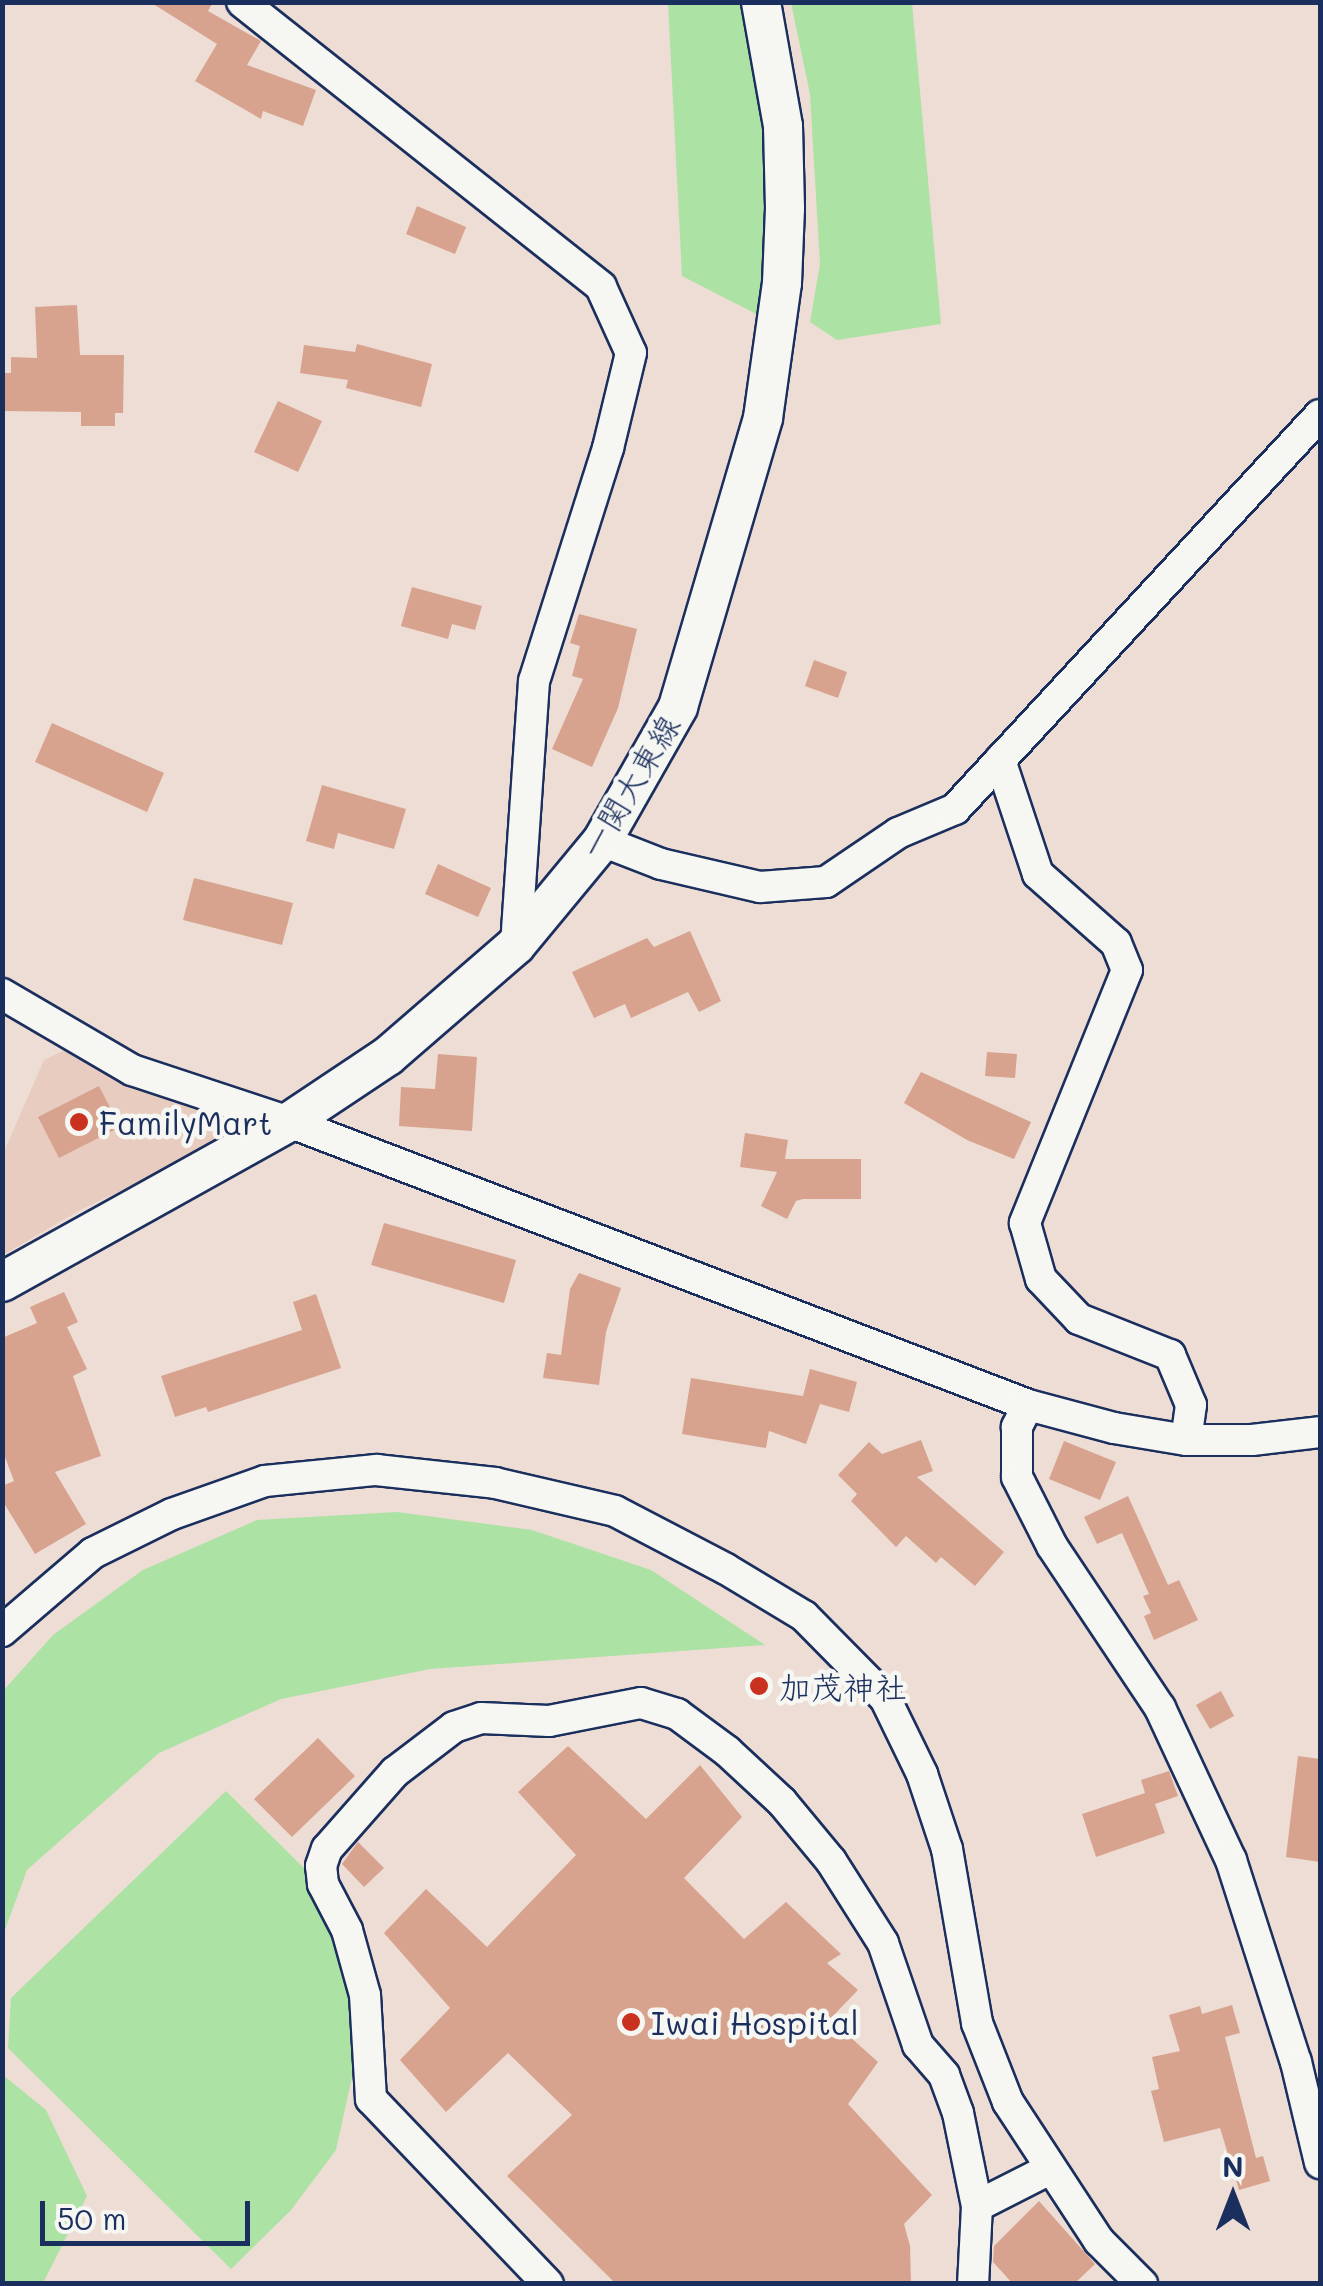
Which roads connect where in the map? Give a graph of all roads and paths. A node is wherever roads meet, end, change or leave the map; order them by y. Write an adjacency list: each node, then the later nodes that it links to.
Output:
1 (242, 2): 6 (street)
2 (762, 2): 5 (main road, 一関大東線)
3 (1320, 415): 4 (street)
4 (1000, 760): 5 (street); 12 (street)
5 (602, 841): 6 (main road, 一関大東線)
6 (516, 945): 8 (main road, 一関大東線)
7 (2, 994): 8 (street)
8 (288, 1122): 9 (main road, 一関大東線); 10 (street)
9 (2, 1282)
10 (1028, 1405): 12 (street); 14 (street)
11 (1320, 1432): 12 (street)
12 (1186, 1440)
13 (2, 1632): 15 (street)
14 (1320, 2163)
15 (1050, 2170): 16 (street); 19 (street)
16 (977, 2206): 17 (street); 18 (street)
17 (548, 2284)
18 (973, 2284)
19 (1142, 2284)

